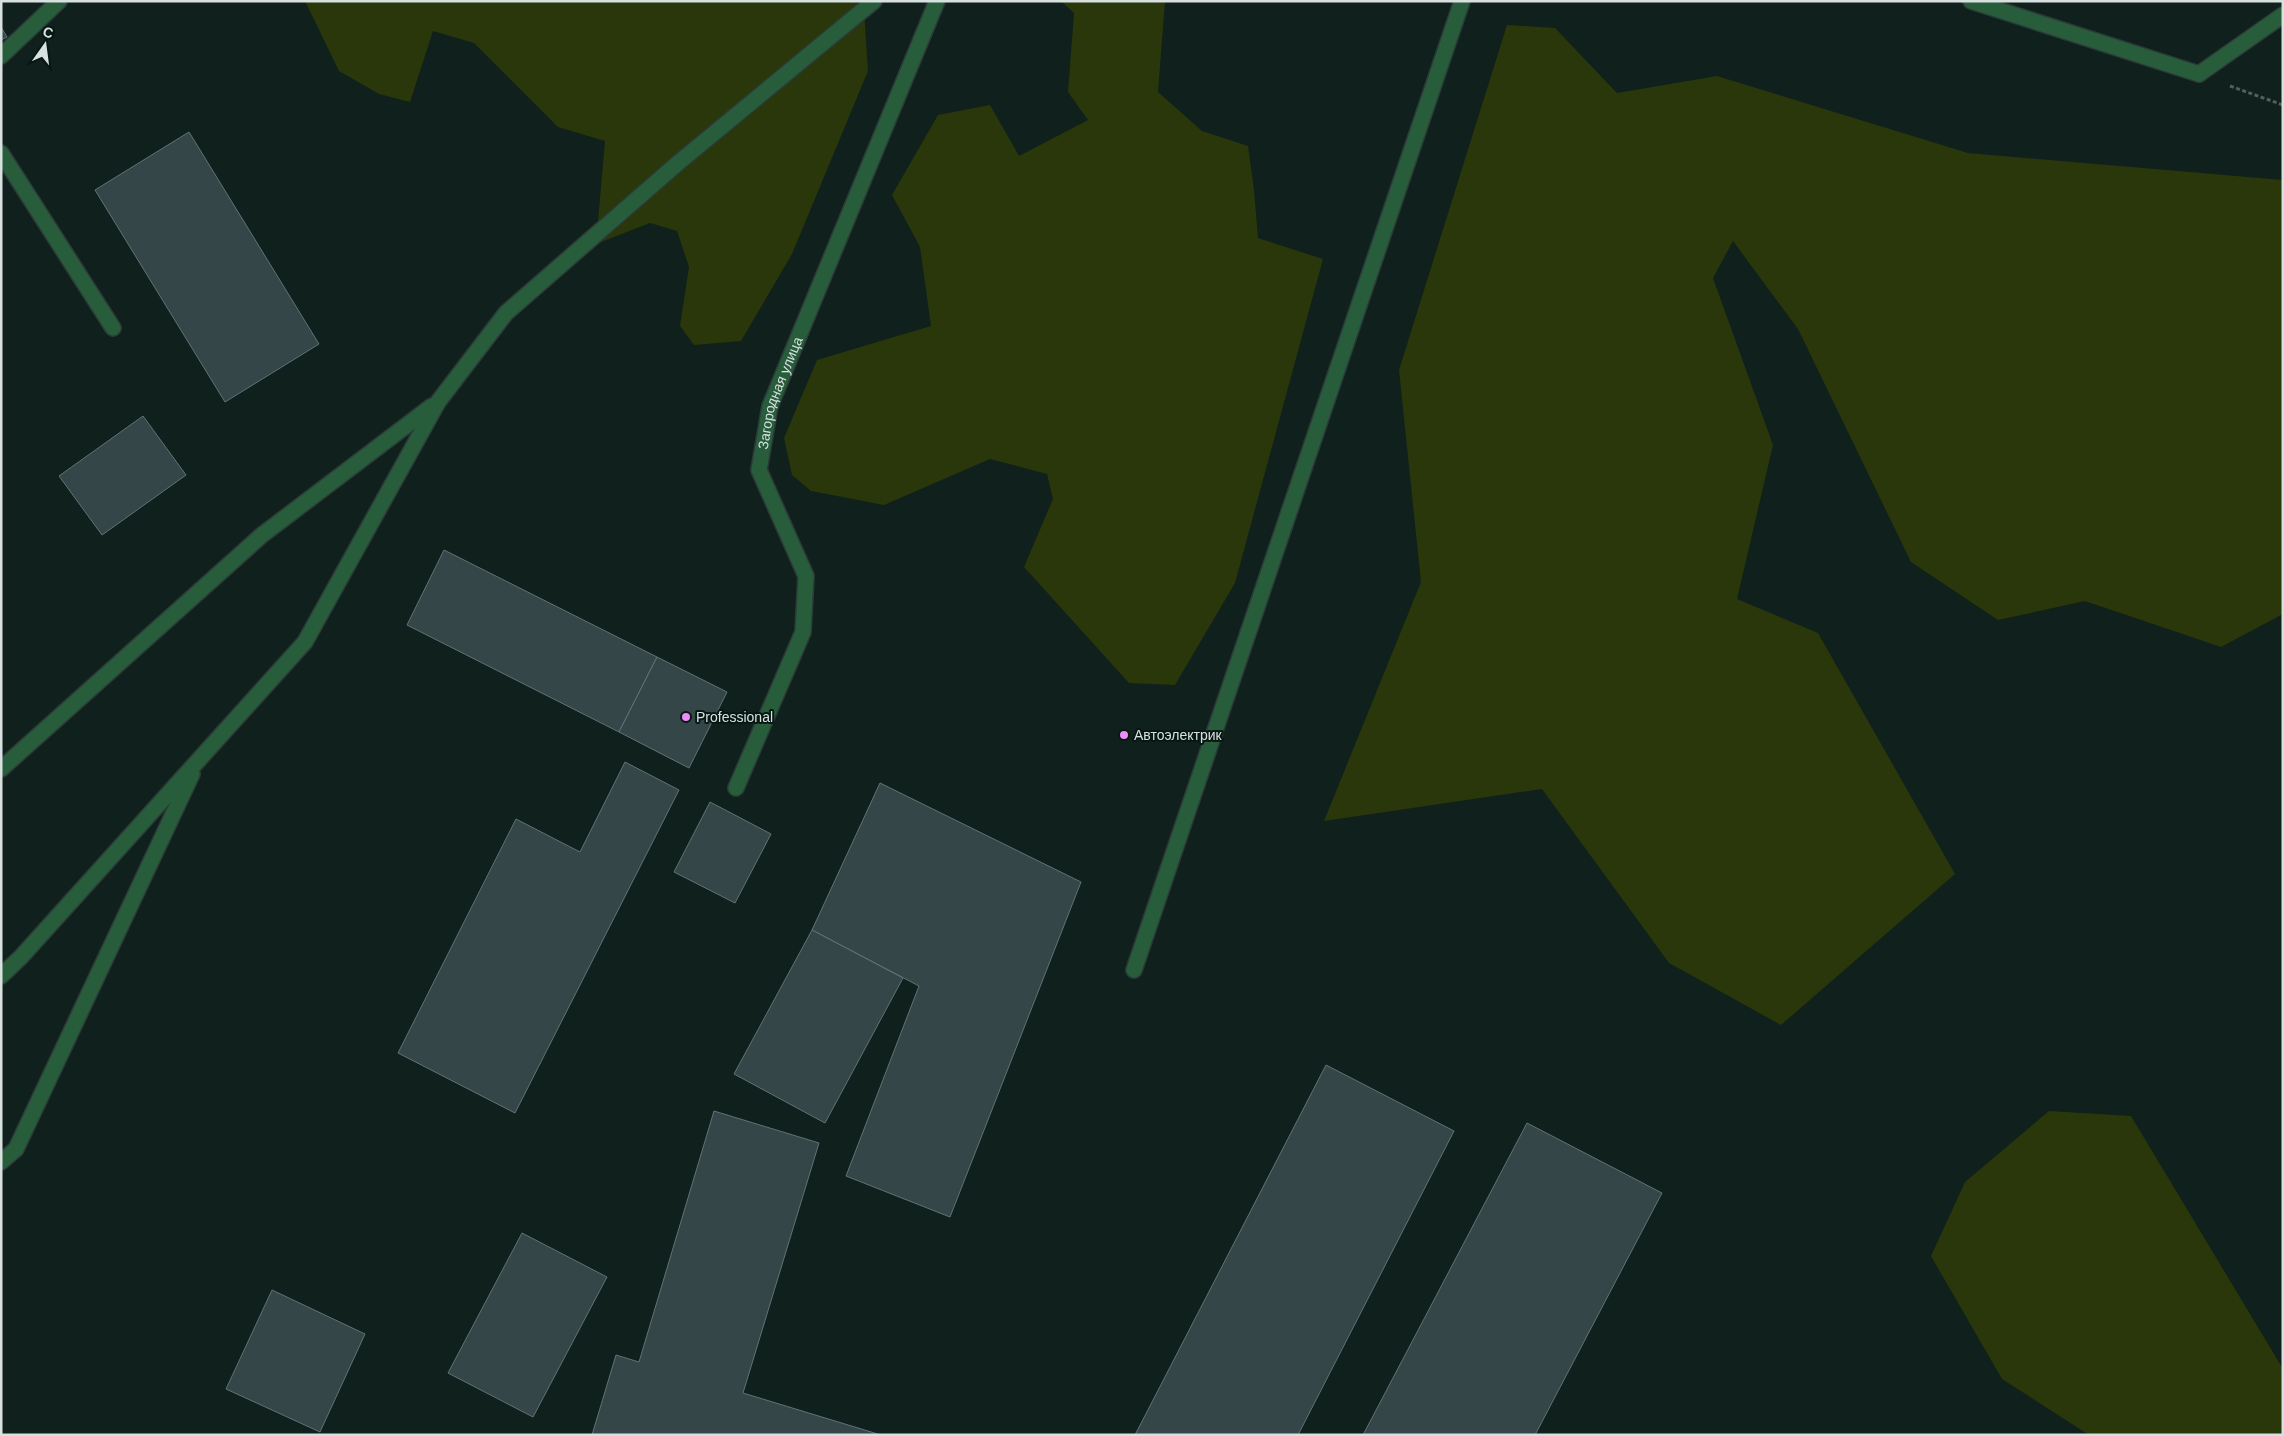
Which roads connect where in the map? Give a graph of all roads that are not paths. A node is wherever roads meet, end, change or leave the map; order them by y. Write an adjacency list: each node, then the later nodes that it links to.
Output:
1 (59, 1): 7 (street)
2 (874, 1): 10 (street)
3 (937, 1): 13 (street, Загородная улица)
4 (1462, 1): 14 (street)
5 (1971, 1): 6 (street)
6 (2283, 15)
7 (1, 56)
8 (1, 153): 9 (street)
9 (113, 328)
10 (438, 402): 11 (street); 12 (street)
11 (199, 759): 15 (street); 16 (street)
12 (1, 769)
13 (736, 788)
14 (1134, 970)
15 (1, 976)
16 (1, 1162)

